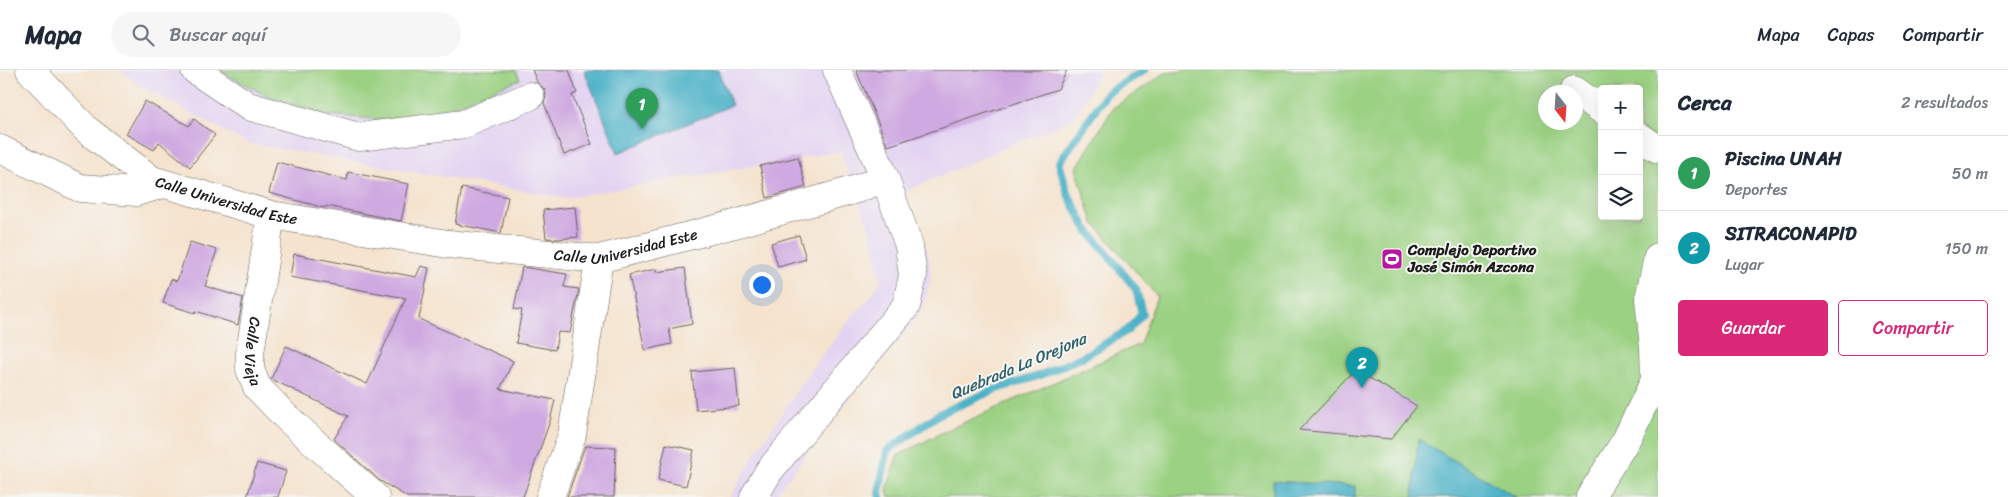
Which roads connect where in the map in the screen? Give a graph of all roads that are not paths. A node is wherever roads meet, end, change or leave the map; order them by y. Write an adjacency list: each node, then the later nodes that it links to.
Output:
1 (30, 70): 11 (street, Calle Universidad Este)
2 (195, 70): 4 (street)
3 (838, 70): 10 (street)
4 (530, 96)
5 (1583, 96): 6 (street)
6 (1598, 107)
7 (1643, 139): 9 (street)
8 (0, 149): 11 (street)
9 (1658, 149)
10 (885, 178): 14 (street, Calle Universidad Este); 17 (street)
11 (163, 184): 12 (street, Calle Universidad Este)
12 (271, 215): 14 (street, Calle Universidad Este); 15 (street, Calle Vieja)
13 (1658, 257): 18 (street)
14 (599, 259): 16 (street)
15 (375, 497)
16 (550, 497)
17 (754, 497)
18 (1590, 497)

